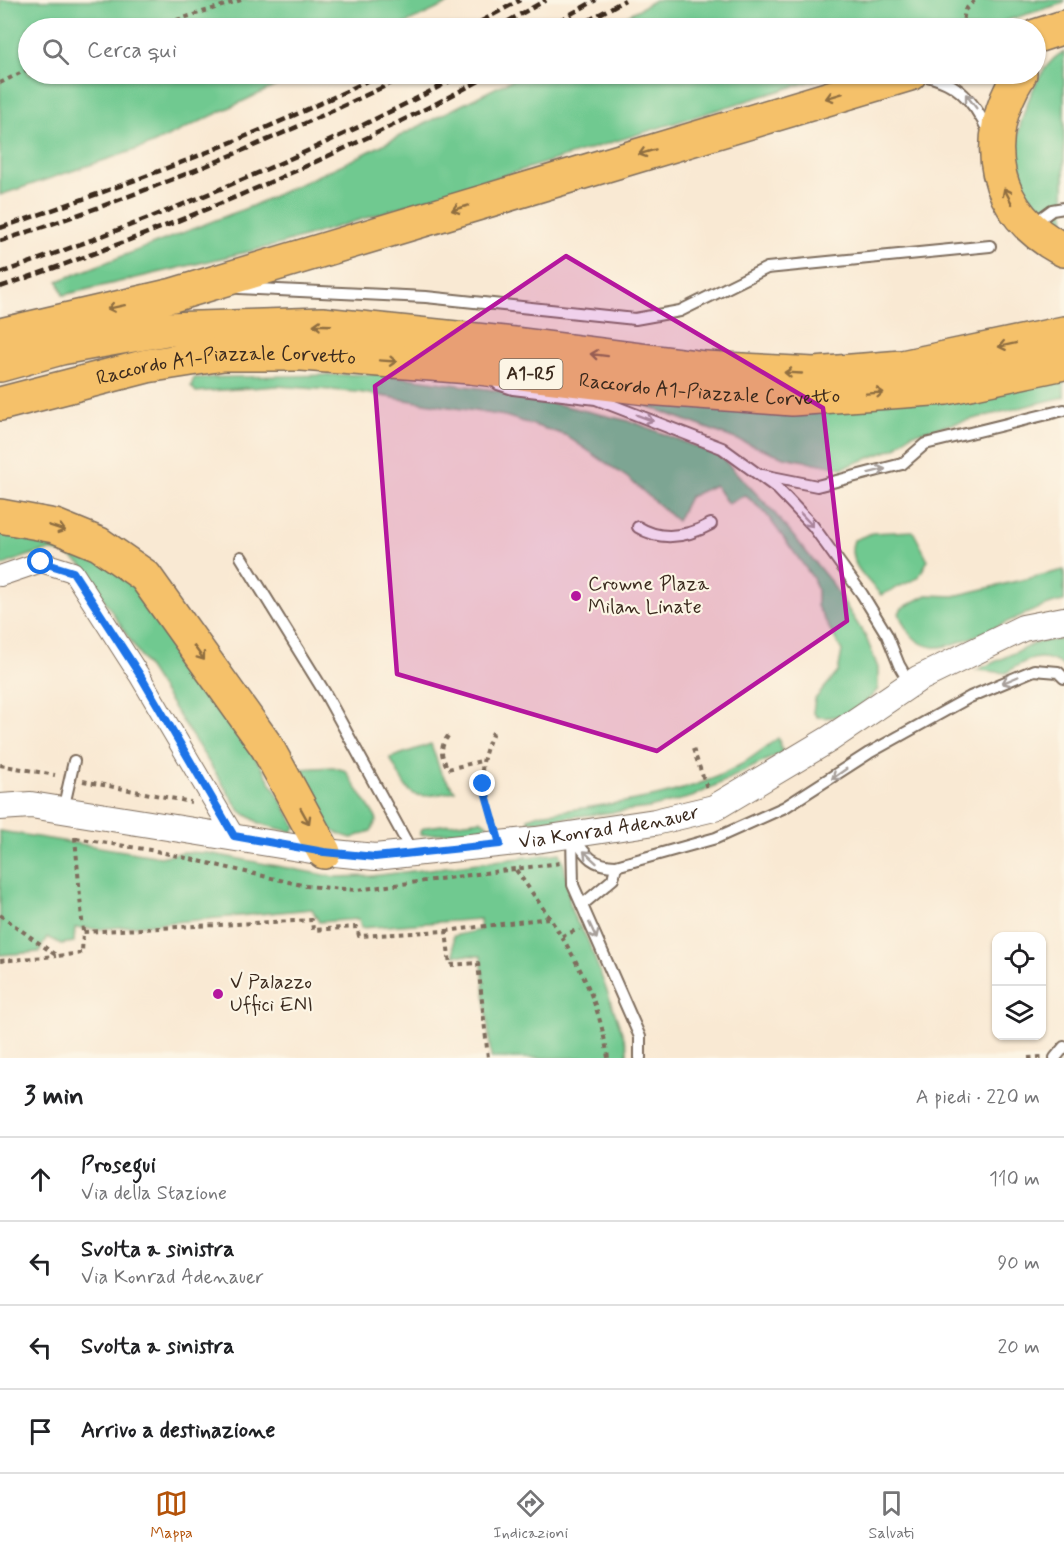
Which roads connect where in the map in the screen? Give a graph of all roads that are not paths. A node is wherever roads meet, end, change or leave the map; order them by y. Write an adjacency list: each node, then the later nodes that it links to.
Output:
1 (1064, 28): 2 (highway); 3 (highway)
2 (1046, 33)
3 (1046, 45)
4 (878, 84): 12 (highway, one-way to 12)
5 (951, 84): 7 (lane, one-way to 5)
6 (1015, 84): 7 (highway)
7 (997, 153): 9 (highway, one-way to 7)
8 (1064, 207): 9 (lane)
9 (1030, 227): 11 (highway)
10 (990, 246): 12 (lane)
11 (1064, 250)
12 (197, 287): 14 (highway, one-way to 14)
13 (1064, 333): 15 (highway, Raccordo A1-Piazzale Corvetto / A1-R5, one-way to 15)
14 (0, 335)
15 (9, 361)
16 (1064, 363): 18 (highway, Raccordo A1-Piazzale Corvetto / A1-R5, one-way to 16)
17 (147, 366): 18 (highway, Raccordo A1-Piazzale Corvetto / A1-R5, one-way to 18); 19 (highway, Raccordo A1-Piazzale Corvetto / A1-R5); 21 (highway)
18 (470, 367): 22 (lane, one-way to 22)
19 (0, 404)
20 (1064, 410): 22 (lane, one-way to 20)
21 (0, 417)
22 (758, 475): 30 (lane, one-way to 30)
23 (0, 516): 36 (highway, one-way to 36)
24 (711, 524): 25 (lane)
25 (638, 527)
26 (241, 557): 37 (lane)
27 (0, 576): 35 (street)
28 (1064, 620): 30 (street, Via Konrad Adenauer)
29 (1064, 678): 38 (lane, one-way to 38)
30 (910, 684): 34 (street, Via Konrad Adenauer)
31 (74, 761): 33 (lane)
32 (0, 807): 33 (street, Via Konrad Adenauer)
33 (63, 810): 35 (street, Via Konrad Adenauer)
34 (572, 835): 37 (street, Via Konrad Adenauer); 38 (lane, one-way to 34); 39 (lane)
35 (234, 836): 36 (street, Via Konrad Adenauer)
36 (324, 852): 37 (street, Via Konrad Adenauer)
37 (412, 853)
38 (616, 866): 39 (lane)
39 (582, 905): 41 (lane, one-way to 41)
40 (1064, 1047): 42 (lane)
41 (640, 1058)
42 (1055, 1058)

